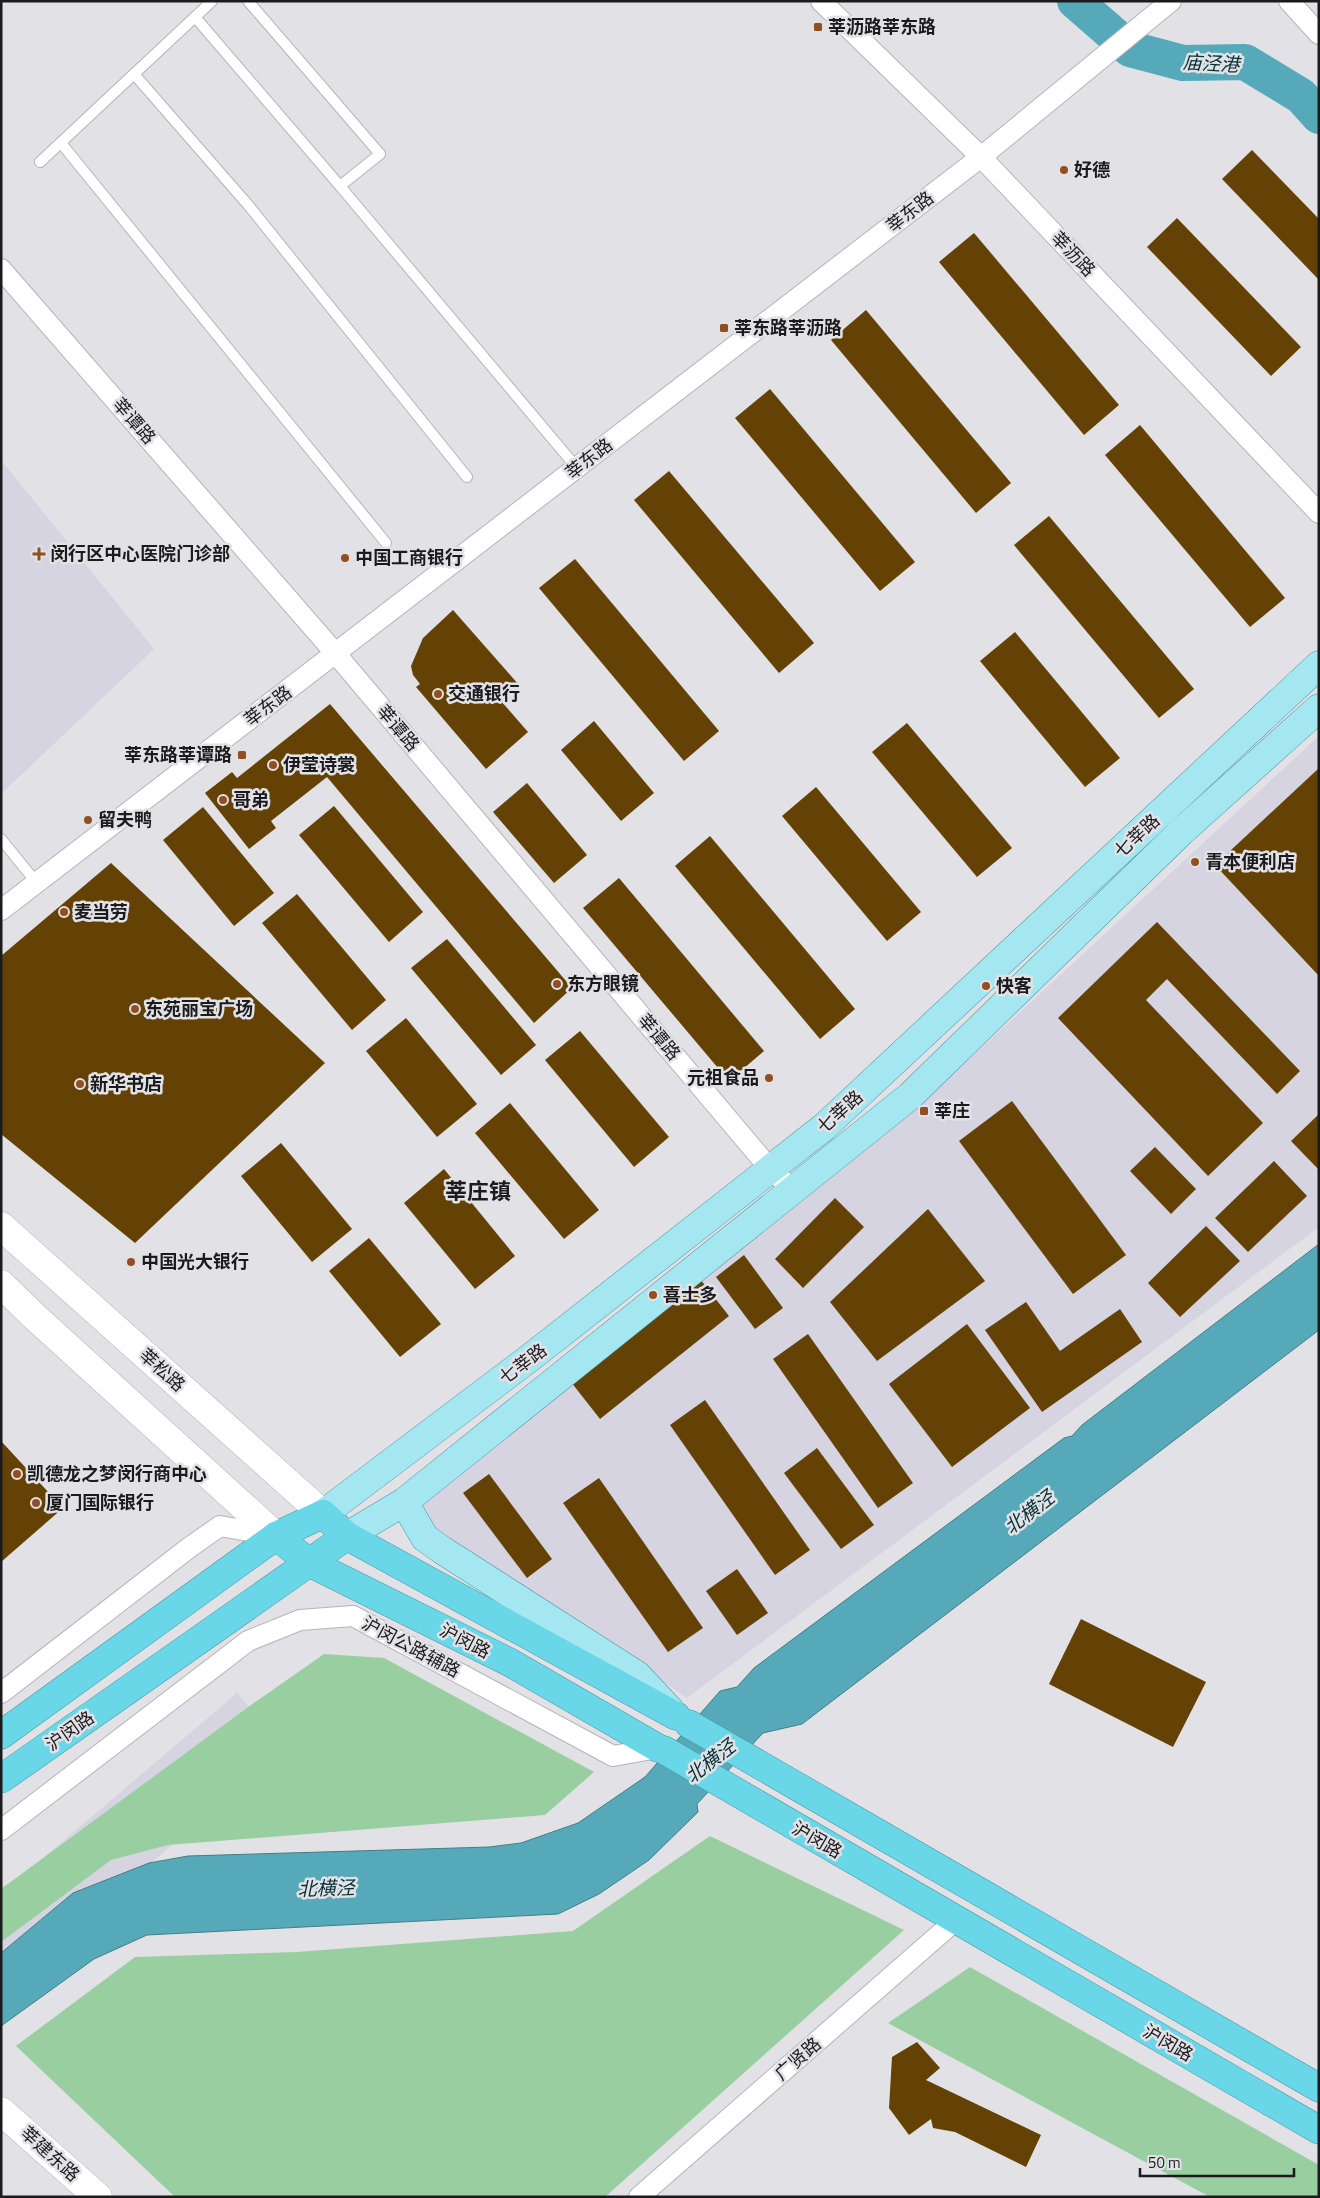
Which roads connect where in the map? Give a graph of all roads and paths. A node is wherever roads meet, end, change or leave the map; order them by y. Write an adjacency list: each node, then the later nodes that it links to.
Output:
1 (212, 1): 6 (lane)
2 (248, 1): 12 (lane)
3 (821, 1): 10 (street, 莘沥路)
4 (1171, 1): 10 (street, 莘东路)
5 (1289, 1): 7 (street)
6 (195, 17): 8 (lane); 12 (lane)
7 (1319, 34)
8 (134, 74): 9 (lane); 15 (lane)
9 (60, 143): 11 (lane); 17 (lane)
10 (981, 157): 14 (street, 莘东路); 16 (street, 莘沥路)
11 (40, 162)
12 (340, 186): 14 (lane)
13 (1, 269): 18 (street, 莘谭路)
14 (577, 468): 18 (street, 莘东路)
15 (467, 477)
16 (1319, 513)
17 (386, 543)
18 (336, 654): 22 (street, 莘东路); 24 (street, 莘谭路)
19 (1319, 665): 24 (main road, 七莘路)
20 (1319, 708): 25 (main road, 七莘路)
21 (1, 839): 22 (lane)
22 (36, 882): 23 (street, 莘东路)
23 (1, 910)
24 (771, 1170): 25 (street, 莘谭路); 29 (main road, 七莘路)
25 (793, 1189): 28 (main road, 七莘路)
26 (1, 1226): 29 (main road, 莘松路)
27 (1, 1284): 30 (main road)
28 (404, 1502): 31 (main road, 七莘路); 34 (main road)
29 (323, 1514): 30 (highway, 沪闵路); 31 (highway, 沪闵路)
30 (276, 1536): 32 (highway, 沪闵路); 33 (street); 35 (highway, 沪闵路)
31 (347, 1536): 32 (highway, 沪闵路); 34 (highway, 沪闵路)
32 (310, 1563): 36 (highway, 沪闵路); 37 (highway, 沪闵路)
33 (1, 1693)
34 (682, 1720): 40 (highway, 沪闵路)
35 (1, 1734)
36 (661, 1749): 38 (street, 沪闵公路辅路); 39 (highway, 沪闵路)
37 (1, 1779)
38 (1, 1830)
39 (956, 1920): 42 (highway, 沪闵路); 44 (street, 广贤路)
40 (1319, 2088)
41 (1, 2111): 43 (main road, 莘建东路)
42 (1319, 2130)
43 (98, 2197)
44 (639, 2197)

